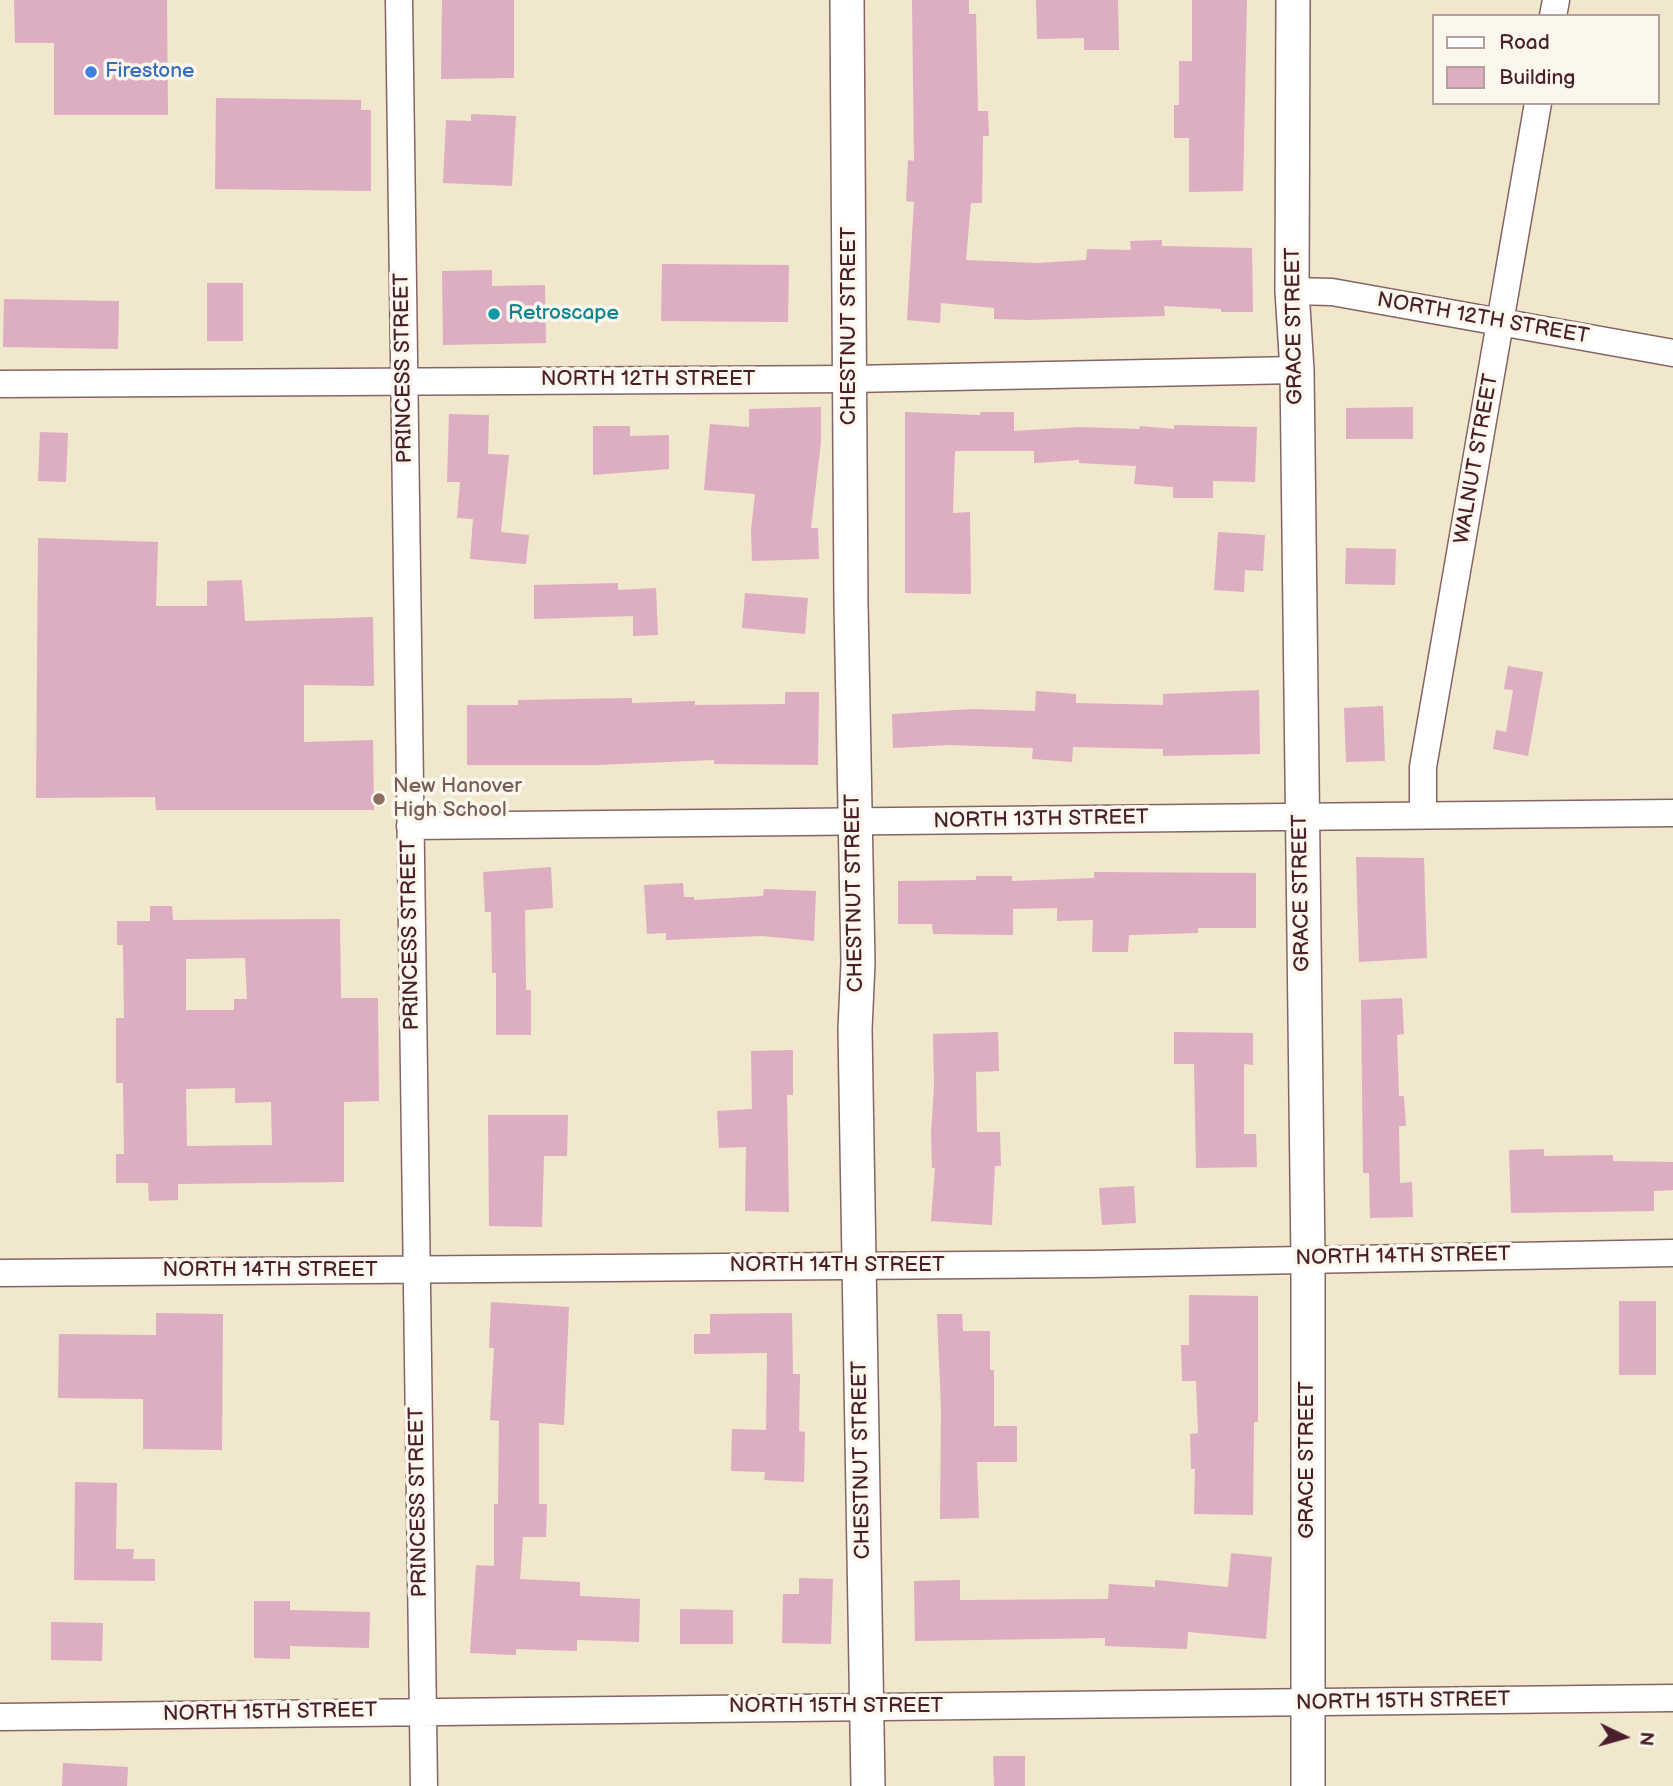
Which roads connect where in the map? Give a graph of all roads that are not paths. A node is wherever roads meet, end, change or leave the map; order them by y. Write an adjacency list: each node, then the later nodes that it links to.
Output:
1 (399, 0): 10 (street, PRINCESS STREET)
2 (847, 0): 9 (street, CHESTNUT STREET)
3 (1293, 0): 5 (street, GRACE STREET)
4 (1538, 105): 6 (street, WALNUT STREET)
5 (1292, 292): 6 (street, NORTH 12TH STREET); 8 (street, GRACE STREET)
6 (1500, 323): 7 (street, NORTH 12TH STREET); 13 (street, WALNUT STREET)
7 (1673, 353)
8 (1297, 370): 9 (street, NORTH 12TH STREET); 14 (street, GRACE STREET)
9 (851, 379): 10 (street, NORTH 12TH STREET); 15 (street, CHESTNUT STREET)
10 (404, 380): 11 (street, NORTH 12TH STREET); 16 (street, PRINCESS STREET)
11 (0, 384)
12 (1673, 813): 13 (street, NORTH 13TH STREET)
13 (1423, 815): 14 (street, NORTH 13TH STREET)
14 (1301, 818): 15 (street, NORTH 13TH STREET); 18 (street, GRACE STREET)
15 (855, 823): 16 (street, NORTH 13TH STREET); 19 (street, CHESTNUT STREET)
16 (410, 826): 20 (street, PRINCESS STREET)
17 (1673, 1253): 18 (street, NORTH 14TH STREET)
18 (1308, 1260): 19 (street, NORTH 14TH STREET); 23 (street, GRACE STREET)
19 (859, 1266): 20 (street, NORTH 14TH STREET); 24 (street, CHESTNUT STREET)
20 (416, 1270): 21 (street, NORTH 14TH STREET); 25 (street, PRINCESS STREET)
21 (0, 1273)
22 (1673, 1698): 23 (street, NORTH 15TH STREET)
23 (1308, 1704): 24 (street, NORTH 15TH STREET); 29 (street, GRACE STREET)
24 (867, 1706): 25 (street, NORTH 15TH STREET); 28 (street, CHESTNUT STREET)
25 (424, 1711): 26 (street, NORTH 15TH STREET); 27 (street, PRINCESS STREET)
26 (0, 1717)
27 (424, 1786)
28 (868, 1786)
29 (1308, 1786)

